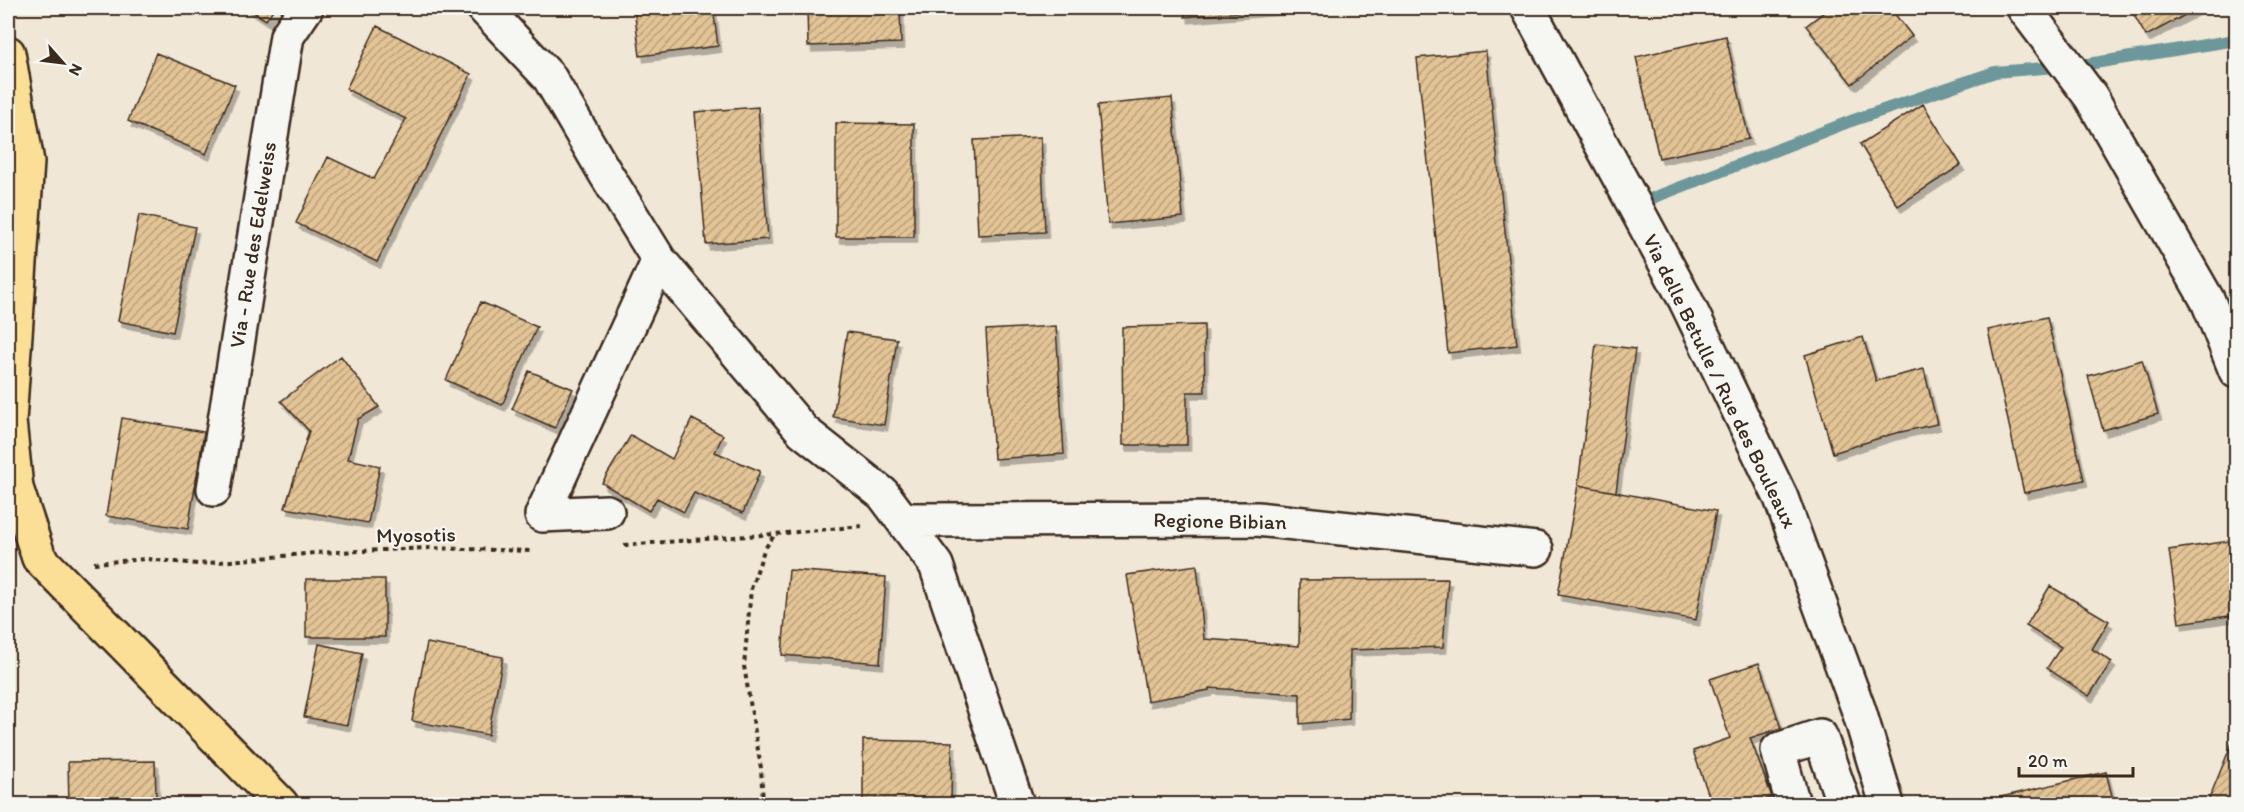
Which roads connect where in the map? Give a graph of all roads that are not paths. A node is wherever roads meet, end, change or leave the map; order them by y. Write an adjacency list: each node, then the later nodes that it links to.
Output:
1 (306, 8): 8 (street, Via - Rue des Edelweiss)
2 (484, 8): 6 (street)
3 (1528, 8): 16 (street, Via delle Betulle / Rue des Bouleaux)
4 (2024, 8): 7 (street)
5 (8, 53): 12 (main road)
6 (659, 260): 9 (street); 10 (street)
7 (2236, 371)
8 (214, 489)
9 (607, 512)
10 (903, 520): 11 (street, Regione Bibian); 13 (street)
11 (1536, 549)
12 (281, 804)
13 (1017, 804)
14 (1793, 804): 15 (street)
15 (1844, 804)
16 (1887, 804)

